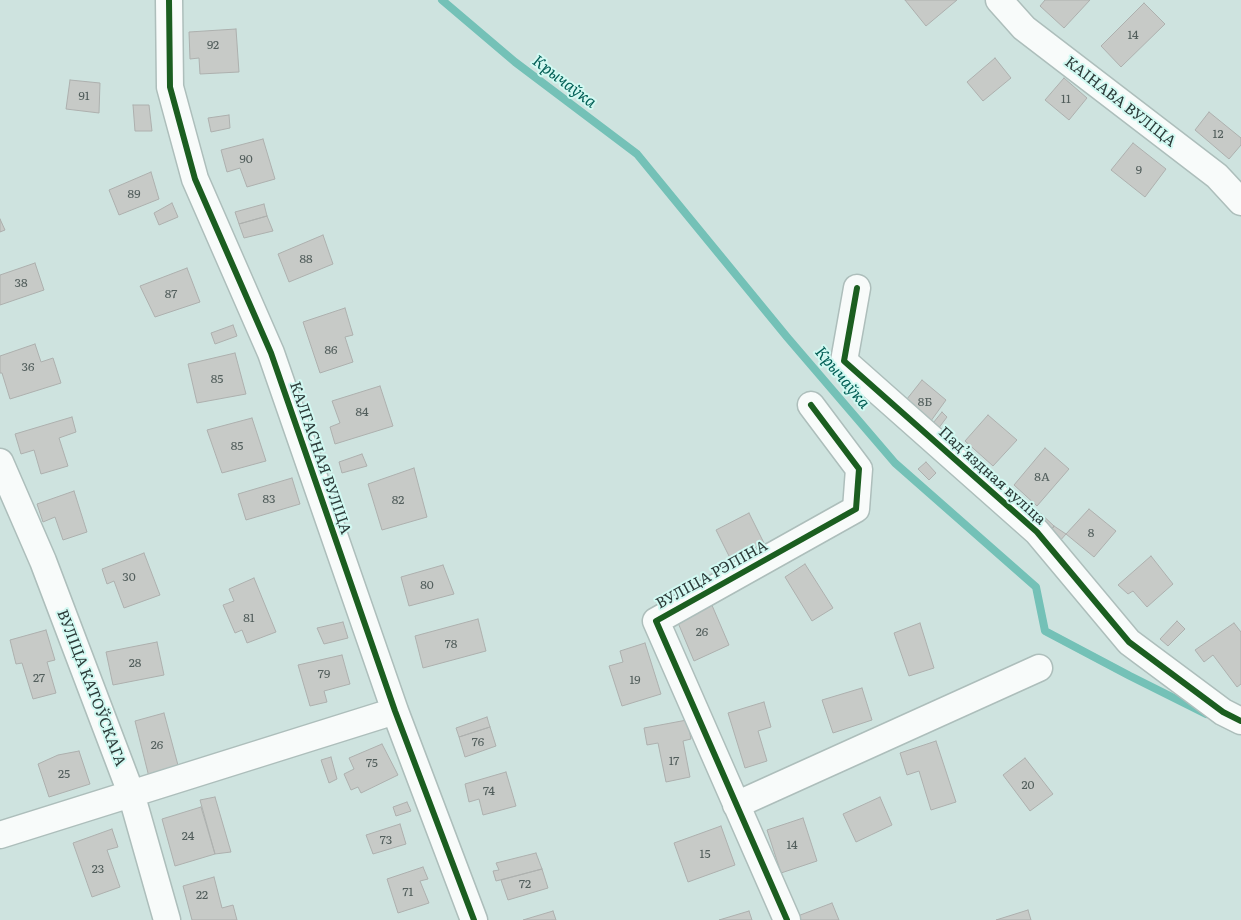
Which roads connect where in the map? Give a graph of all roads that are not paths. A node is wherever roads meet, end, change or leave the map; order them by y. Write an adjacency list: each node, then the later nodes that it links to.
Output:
1 (169, 0): 8 (street, КАЛГАСНАЯ ВУЛІЦА)
2 (999, 0): 3 (street, КАІНАВА ВУЛІЦА)
3 (1241, 202)
4 (857, 288): 9 (street, Падʼяздная вуліца)
5 (811, 405): 11 (street, ВУЛІЦА РЭПІНА)
6 (0, 462): 10 (street, ВУЛІЦА КАТОЎСКАГА)
7 (1039, 668): 11 (street)
8 (395, 711): 10 (street); 14 (street, КАЛГАСНАЯ ВУЛІЦА)
9 (1241, 721)
10 (131, 793): 12 (street); 13 (street, ВУЛІЦА КАТОЎСКАГА)
11 (736, 805): 15 (street, ВУЛІЦА РЭПІНА)
12 (0, 835)
13 (167, 920)
14 (474, 920)
15 (786, 920)

